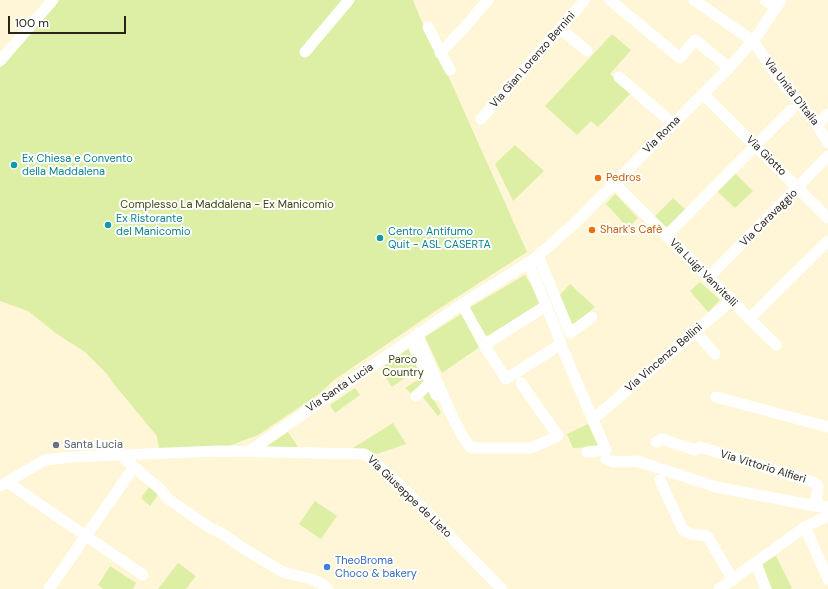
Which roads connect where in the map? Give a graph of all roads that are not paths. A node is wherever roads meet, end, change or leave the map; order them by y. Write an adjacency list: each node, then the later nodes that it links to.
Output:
1 (53, 0): 15 (street)
2 (350, 0): 13 (street)
3 (488, 0): 14 (street)
4 (586, 0): 10 (street, Via Gian Lorenzo Bernini)
5 (610, 0): 16 (street)
6 (694, 0): 11 (street, Via Unità D'Italia)
7 (765, 0): 8 (street)
8 (778, 4): 11 (street, Via Roma)
9 (428, 27): 14 (street)
10 (562, 29): 12 (street); 22 (street, Via Gian Lorenzo Bernini)
11 (753, 41): 16 (street, Via Roma); 24 (street, Via Unità D'Italia)
12 (587, 51)
13 (305, 52)
14 (440, 53): 17 (street)
15 (0, 60)
16 (729, 68): 19 (street, Via Roma)
17 (450, 70)
18 (619, 77): 23 (street)
19 (703, 94): 23 (street, Via Roma); 26 (street, Via Giotto)
20 (791, 110): 26 (street)
21 (828, 114): 24 (street)
22 (481, 119)
23 (673, 124): 28 (street, Via Roma)
24 (817, 125): 25 (street, Via Unità D'Italia)
25 (828, 143)
26 (756, 147): 29 (street, Via Giotto); 31 (street)
27 (828, 156): 29 (street, Via Caravaggio)
28 (614, 183): 31 (street, Via Luigi Vanvitelli); 33 (street, Via Roma)
29 (798, 188): 30 (street, Via Giotto); 34 (street, Via Caravaggio)
30 (828, 218)
31 (666, 236): 34 (street, Via Luigi Vanvitelli)
32 (828, 241): 39 (street)
33 (533, 259): 36 (street, Via Santa Lucia); 37 (street); 38 (street)
34 (708, 278): 35 (street, Via Luigi Vanvitelli)
35 (731, 301): 39 (street, Via Luigi Vanvitelli); 40 (street, Via Vincenzo Bellini)
36 (462, 304): 41 (street, Via Santa Lucia); 43 (street)
37 (546, 306): 42 (street); 43 (street)
38 (592, 316)
39 (749, 319): 44 (street, Via Luigi Vanvitelli)
40 (695, 331): 45 (street); 51 (street, Via Vincenzo Bellini)
41 (415, 339): 46 (street); 47 (street); 54 (street, Via Santa Lucia)
42 (561, 344): 43 (street); 55 (street)
43 (484, 345)
44 (776, 345)
45 (715, 354)
46 (430, 384): 48 (street); 50 (street)
47 (521, 384)
48 (416, 396)
49 (716, 396): 52 (street)
50 (443, 410)
51 (598, 414)
52 (828, 427)
53 (656, 442): 61 (street, Via Vittorio Alfieri)
54 (248, 452): 56 (street, Via Giuseppe de Lieto); 72 (street, Via Giuseppe de Lieto)
55 (587, 452)
56 (120, 455): 58 (street); 60 (street, Via Giuseppe de Lieto)
57 (606, 459): 61 (street)
58 (134, 467): 65 (street); 70 (street)
59 (660, 480): 69 (street)
60 (4, 484): 65 (street)
61 (816, 506): 62 (street)
62 (828, 507)
63 (828, 516): 64 (street)
64 (805, 527): 66 (street); 68 (street)
65 (85, 536): 67 (street); 71 (street)
66 (756, 564): 69 (street); 74 (street)
67 (143, 575)
68 (828, 578)
69 (733, 580): 73 (street)
70 (325, 586)
71 (50, 589)
72 (502, 589)
73 (718, 589)
74 (766, 589)

